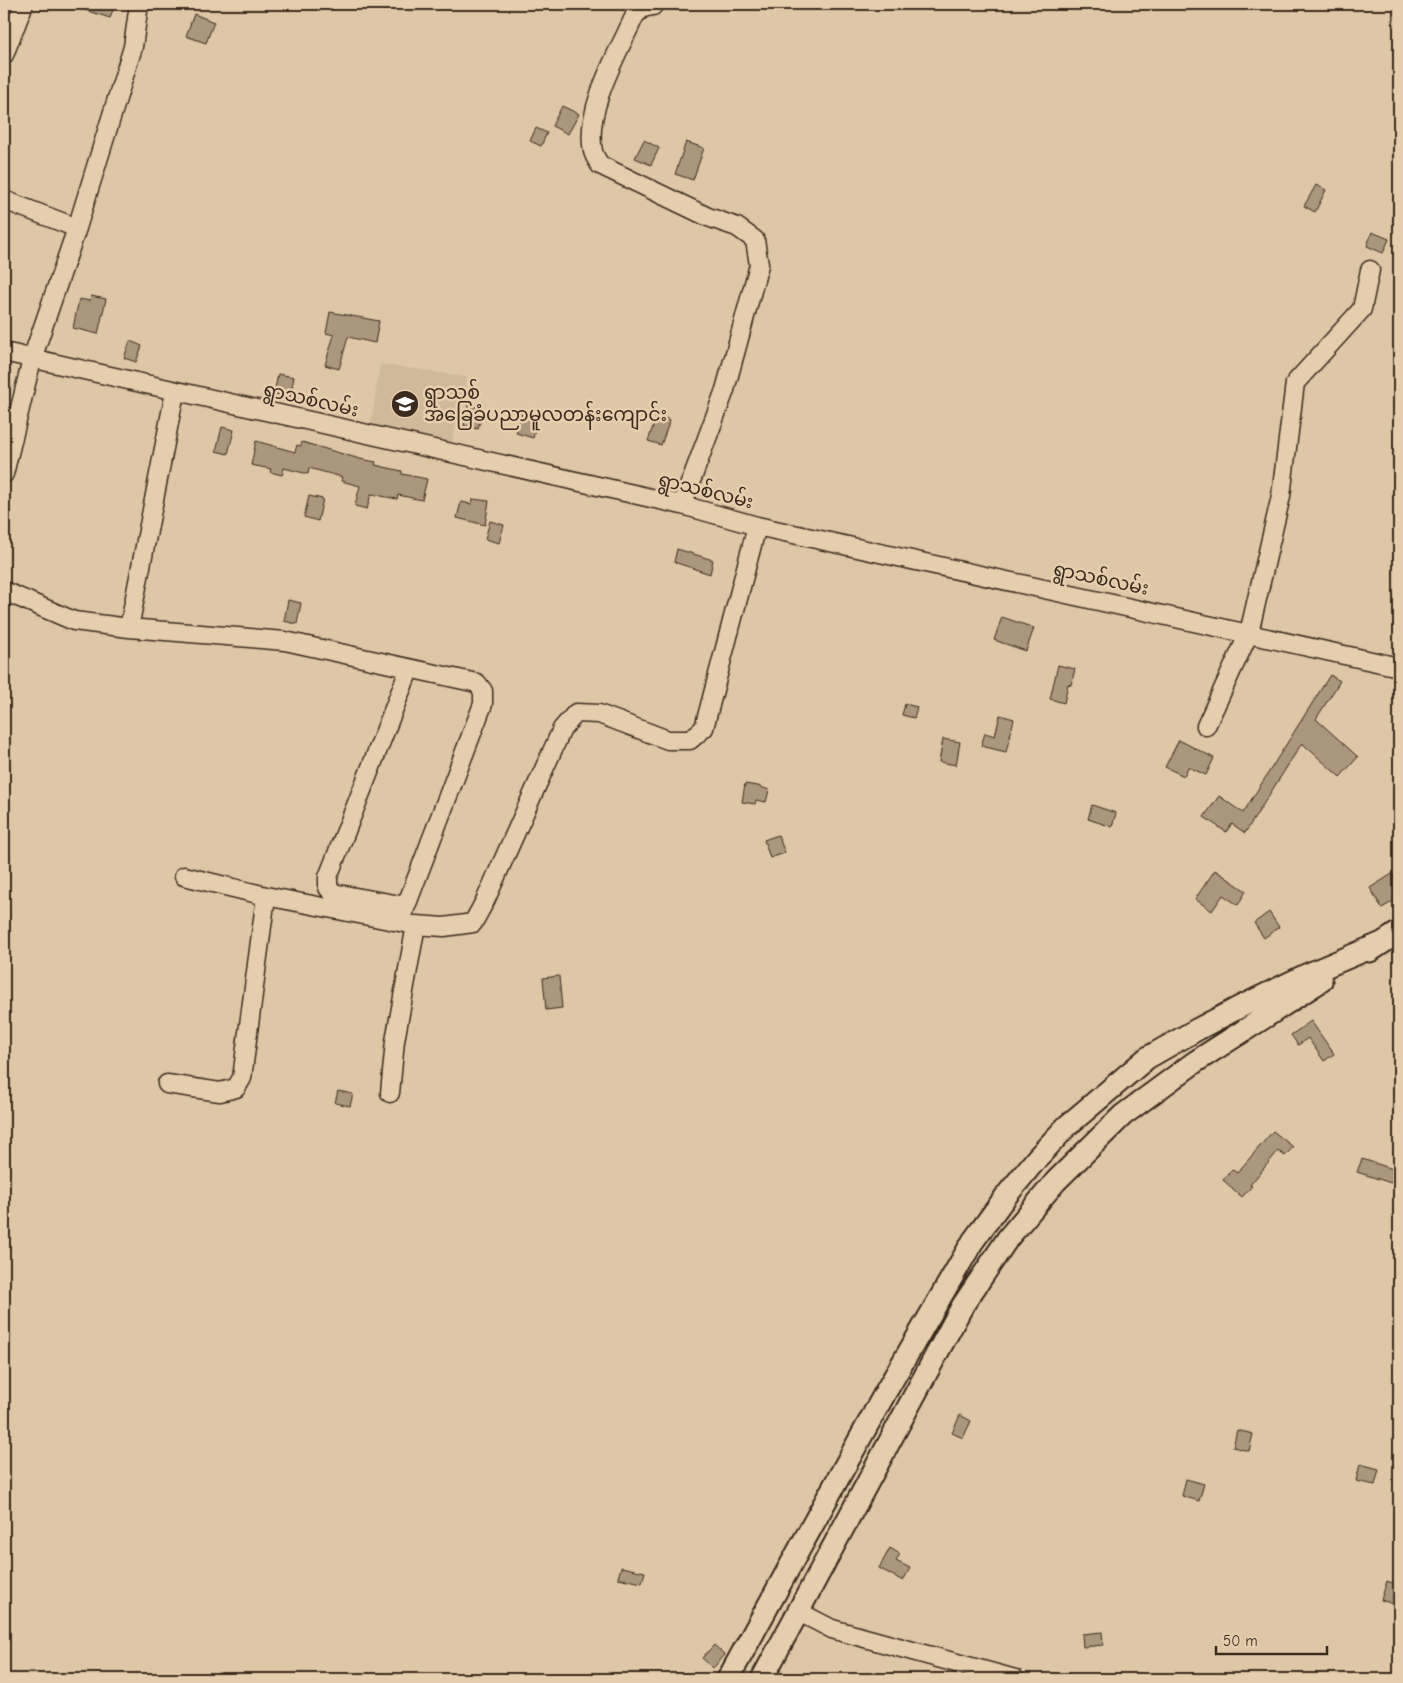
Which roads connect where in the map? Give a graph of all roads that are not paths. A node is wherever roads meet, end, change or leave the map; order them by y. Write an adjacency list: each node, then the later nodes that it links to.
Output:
1 (24, 4): 4 (street)
2 (140, 4): 6 (street)
3 (653, 6): 12 (street)
4 (4, 55)
5 (4, 200): 6 (street)
6 (77, 228): 9 (street)
7 (1370, 270): 16 (street)
8 (4, 352): 9 (street, ရွာသစ်လမ်း)
9 (32, 359): 10 (street, ရွာသစ်လမ်း); 11 (street)
10 (175, 392): 12 (street, ရွာသစ်လမ်း); 15 (street)
11 (4, 474)
12 (682, 505): 13 (street, ရွာသစ်လမ်း)
13 (757, 526): 16 (street, ရွာသစ်လမ်း); 22 (street)
14 (4, 591): 15 (street)
15 (129, 628): 18 (street)
16 (1249, 633): 17 (street, ရွာသစ်လမ်း); 19 (street)
17 (1399, 667)
18 (409, 670): 22 (street); 22 (street)
19 (1206, 726)
20 (184, 876): 21 (street)
21 (266, 896): 22 (street); 24 (street)
22 (407, 918): 25 (street)
23 (1391, 938): 26 (main road); 27 (main road)
24 (167, 1084)
25 (390, 1093)
26 (799, 1612): 28 (main road); 29 (street)
27 (728, 1679)
28 (762, 1679)
29 (1016, 1679)

